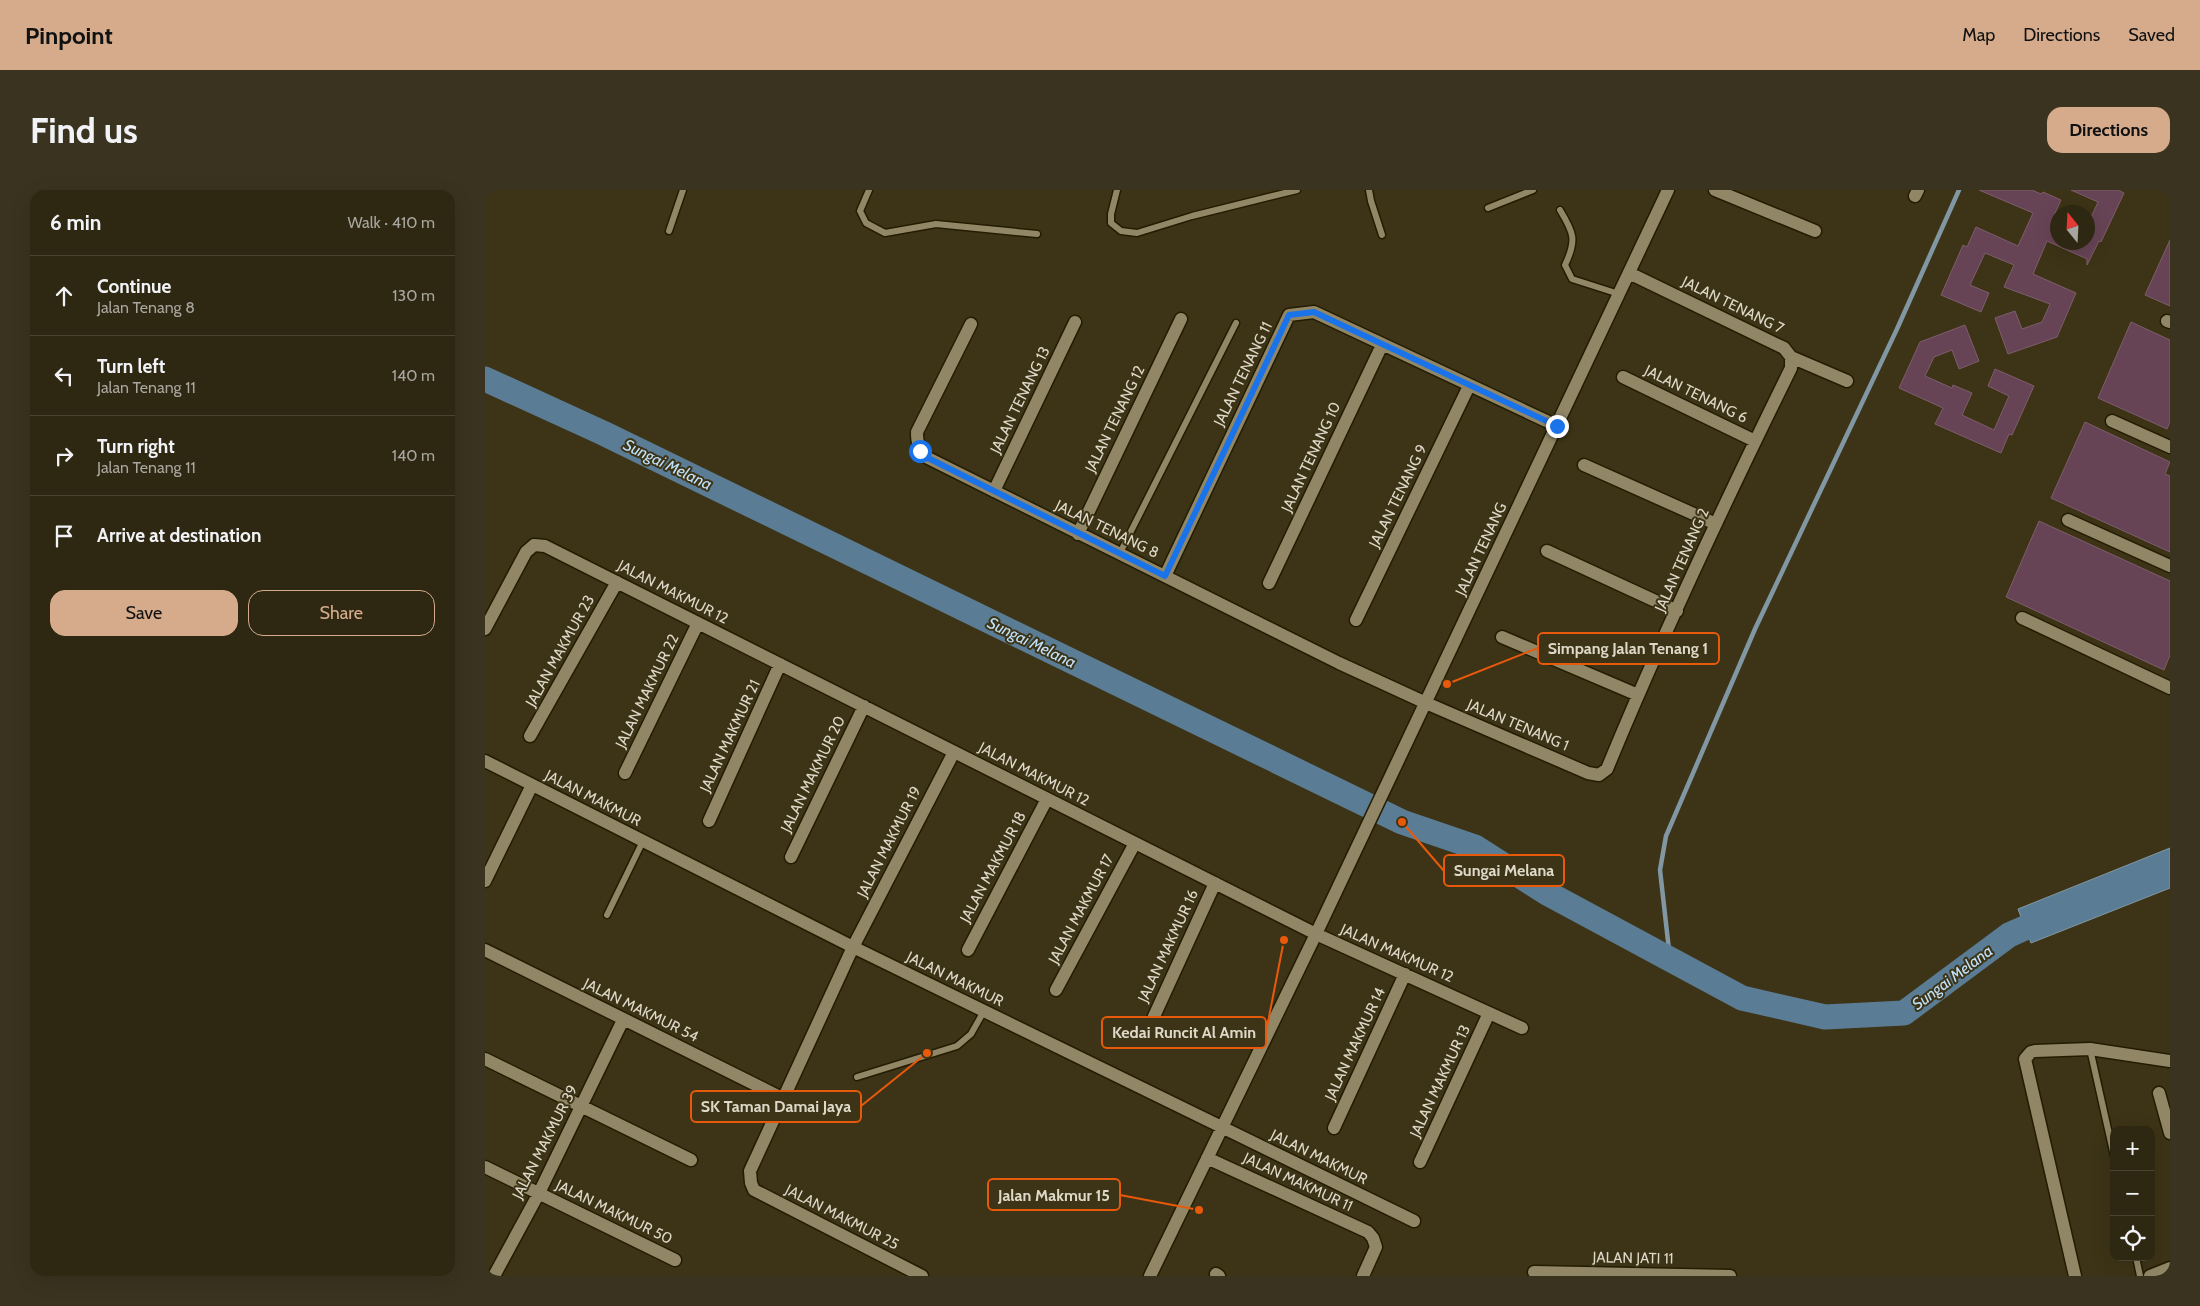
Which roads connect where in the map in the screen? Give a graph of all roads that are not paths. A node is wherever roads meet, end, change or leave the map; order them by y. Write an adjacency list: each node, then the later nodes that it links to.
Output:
1 (683, 190): 11 (lane)
2 (869, 190): 13 (lane)
3 (1117, 190): 4 (lane)
4 (1297, 190)
5 (1369, 190): 14 (lane)
6 (1533, 190): 9 (lane)
7 (1668, 190): 15 (street, JALAN TENANG)
8 (1715, 190): 12 (street)
9 (1488, 208)
10 (1560, 210): 16 (lane)
11 (669, 231)
12 (1815, 231)
13 (1037, 234)
14 (1382, 234)
15 (1629, 273): 16 (street, JALAN TENANG); 22 (street, JALAN TENANG 7)
16 (1619, 294): 27 (street, JALAN TENANG)
17 (1181, 319): 34 (street, JALAN TENANG 12)
18 (1075, 322): 31 (street, JALAN TENANG 13)
19 (971, 324): 31 (street, JALAN TENANG 8)
20 (1237, 324): 36 (lane)
21 (1382, 345): 25 (street, JALAN TENANG 11); 38 (street, JALAN TENANG 11); 40 (street, JALAN TENANG 10)
22 (1791, 357): 24 (street, JALAN TENANG 7); 28 (street, JALAN TENANG 2)
23 (1623, 377): 28 (street, JALAN TENANG 6)
24 (1847, 381)
25 (1469, 386): 27 (street, JALAN TENANG 11); 43 (street, JALAN TENANG 9)
26 (2112, 421): 29 (street)
27 (1557, 426): 50 (street, JALAN TENANG)
28 (1755, 441): 33 (street, JALAN TENANG 2)
29 (2170, 447)
30 (1584, 465): 33 (street)
31 (994, 491): 34 (street, JALAN TENANG 8)
32 (2068, 520): 37 (street)
33 (1715, 524): 41 (street, JALAN TENANG 2)
34 (1078, 534): 36 (street, JALAN TENANG 8)
35 (1547, 551): 41 (street)
36 (1120, 553): 38 (street, JALAN TENANG 8)
37 (2170, 566)
38 (1165, 576): 50 (street, JALAN TENANG 8)
39 (617, 582): 44 (street, JALAN MAKMUR 12); 45 (street, JALAN MAKMUR 12); 52 (street, JALAN MAKMUR 23)
40 (1269, 583)
41 (1677, 611): 49 (street, JALAN TENANG 2)
42 (2022, 618): 48 (street)
43 (1355, 620)
44 (698, 623): 47 (street, JALAN MAKMUR 12); 55 (street, JALAN MAKMUR 22)
45 (485, 628)
46 (1502, 636): 49 (street)
47 (780, 664): 51 (street, JALAN MAKMUR 12); 59 (street, JALAN MAKMUR 21)
48 (2170, 688)
49 (1638, 695): 56 (street, JALAN TENANG 2)
50 (1426, 703): 56 (street, JALAN TENANG 1); 66 (street, JALAN TENANG)
51 (864, 706): 53 (street, JALAN MAKMUR 12); 62 (street, JALAN MAKMUR 20)
52 (530, 736)
53 (954, 752): 58 (street, JALAN MAKMUR 12); 67 (street, JALAN MAKMUR 19)
54 (485, 761): 57 (street, JALAN MAKMUR)
55 (625, 773)
56 (1599, 775)
57 (533, 785): 60 (street, JALAN MAKMUR); 63 (street)
58 (1047, 798): 61 (street, JALAN MAKMUR 12); 69 (street, JALAN MAKMUR 18)
59 (709, 821)
60 (643, 841): 65 (lane); 67 (street, JALAN MAKMUR)
61 (1135, 843): 64 (street, JALAN MAKMUR 12); 71 (street, JALAN MAKMUR 17)
62 (791, 857)
63 (485, 881)
64 (1215, 883): 66 (street, JALAN MAKMUR 12); 75 (street, JALAN MAKMUR 16)
65 (607, 915)
66 (1316, 934): 70 (street, JALAN MAKMUR 12); 84 (street, JALAN TENANG)
67 (853, 947): 72 (street, JALAN MAKMUR); 82 (street, JALAN MAKMUR 19)
68 (485, 950): 74 (street, JALAN MAKMUR 54)
69 (968, 950)
70 (1405, 974): 73 (street, JALAN MAKMUR 12); 85 (street, JALAN MAKMUR 14)
71 (1056, 990)
72 (984, 1011): 80 (lane); 84 (street, JALAN MAKMUR)
73 (1489, 1013): 76 (street, JALAN MAKMUR 12); 90 (street, JALAN MAKMUR 13)
74 (623, 1020): 82 (street, JALAN MAKMUR 54); 83 (street, JALAN MAKMUR 39)
75 (1151, 1023)
76 (1523, 1028)
77 (2090, 1049): 79 (street); 87 (lane); 104 (street)
78 (485, 1059): 83 (street)
79 (2170, 1061)
80 (857, 1078)
81 (2159, 1093): 86 (street)
82 (784, 1099): 92 (street, JALAN MAKMUR 19)
83 (582, 1106): 89 (street); 93 (street, JALAN MAKMUR 39)
84 (1222, 1127): 88 (street, JALAN TENANG); 94 (street, JALAN MAKMUR)
85 (1334, 1128)
86 (2170, 1132)
87 (2110, 1138)
88 (1207, 1158): 101 (street, JALAN TENANG); 102 (street, JALAN MAKMUR 11)
89 (691, 1160)
90 (1420, 1162)
91 (485, 1166): 93 (street, JALAN MAKMUR 50)
92 (751, 1183): 99 (street, JALAN MAKMUR 25)
93 (539, 1193): 95 (street, JALAN MAKMUR 50); 100 (street, JALAN MAKMUR 39)
94 (1414, 1221)
95 (675, 1260)
96 (2137, 1261): 105 (lane)
97 (2170, 1268): 106 (street)
98 (1535, 1272): 103 (street, JALAN JATI 11)
99 (914, 1274)
100 (494, 1275)
101 (1150, 1276)
102 (1363, 1276)
103 (1730, 1276)
104 (2075, 1276)
105 (2141, 1276)
106 (2150, 1276)

